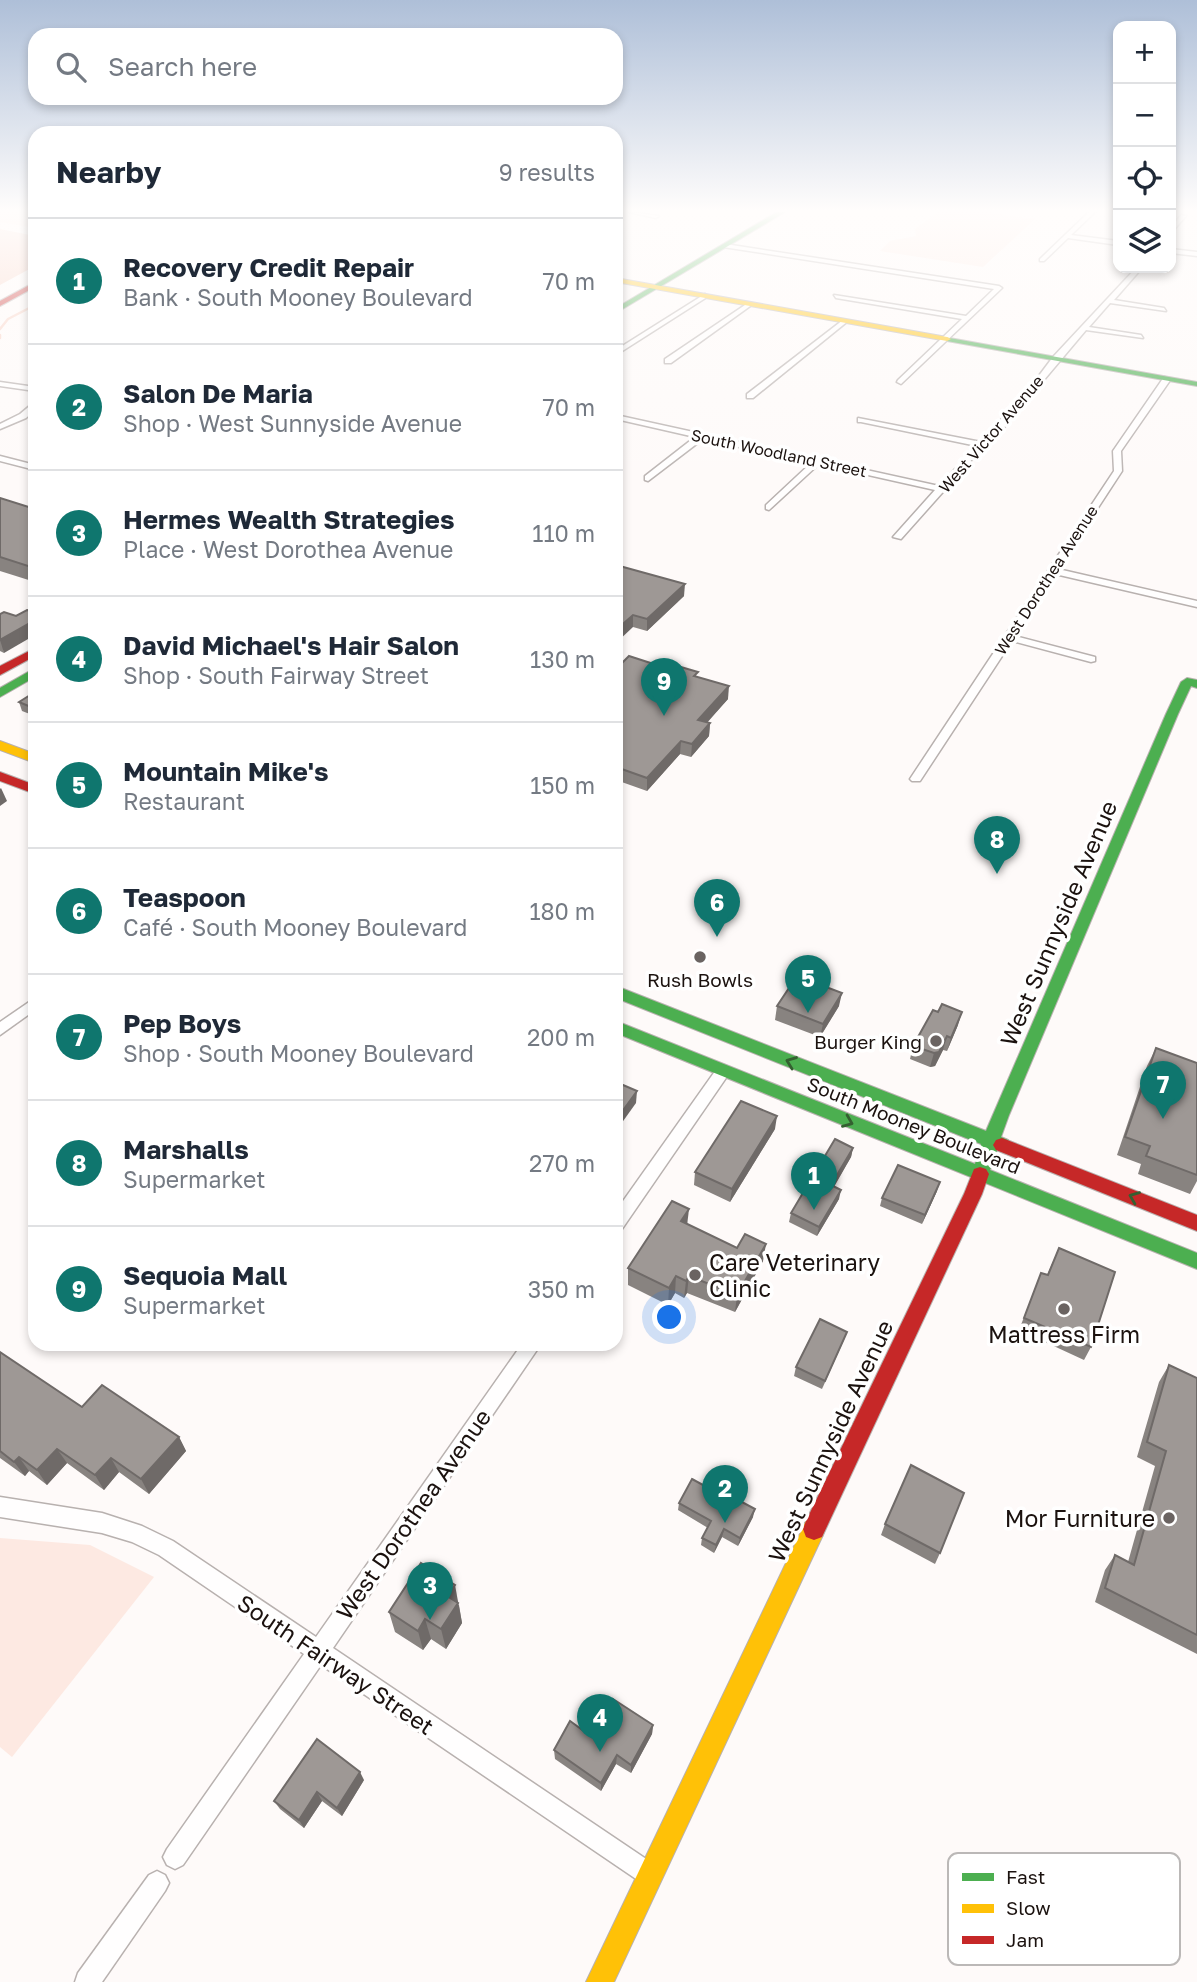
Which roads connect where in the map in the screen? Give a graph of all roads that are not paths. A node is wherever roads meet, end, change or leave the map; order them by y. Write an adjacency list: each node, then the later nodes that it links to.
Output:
1 (692, 304): 14 (street)
2 (750, 304): 16 (street)
3 (753, 304): 10 (street)
4 (886, 304): 9 (street)
5 (981, 304): 9 (street)
6 (1107, 304): 11 (street, West Victor Avenue)
7 (1131, 304): 8 (street)
8 (1164, 310)
9 (966, 318): 13 (street)
10 (845, 321): 13 (street); 22 (street)
11 (1085, 328): 12 (street); 15 (street, West Victor Avenue)
12 (1141, 337)
13 (944, 339): 15 (street); 18 (street)
14 (623, 349)
15 (1056, 359): 17 (street); 28 (street, West Victor Avenue)
16 (668, 361)
17 (1167, 379): 20 (street); 36 (street, West Dorothea Avenue)
18 (901, 382)
19 (0, 384): 21 (street)
20 (1197, 384)
21 (28, 388)
22 (750, 396)
23 (28, 412): 26 (street)
24 (623, 419): 27 (street, South Woodland Street)
25 (861, 420): 28 (street)
26 (0, 427)
27 (701, 436): 30 (street, South Woodland Street); 32 (street)
28 (982, 445): 33 (street, West Victor Avenue)
29 (0, 458): 31 (street)
30 (818, 461): 33 (street, South Woodland Street); 34 (street)
31 (28, 466)
32 (648, 478)
33 (942, 489): 35 (street, West Victor Avenue)
34 (769, 507)
35 (898, 537)
36 (1053, 571): 37 (street); 38 (street, West Dorothea Avenue)
37 (1197, 604)
38 (1009, 637): 40 (street); 48 (street, West Dorothea Avenue)
39 (28, 655): 41 (street)
40 (1091, 659)
41 (0, 671)
42 (28, 675): 44 (street)
43 (1192, 683): 55 (street, West Sunnyside Avenue)
44 (0, 693)
45 (0, 745): 46 (street)
46 (28, 755)
47 (0, 776): 49 (street)
48 (916, 779)
49 (28, 787)
50 (623, 995): 55 (street, South Mooney Boulevard, one-way to 50)
51 (28, 1008): 52 (street)
52 (0, 1030)
53 (623, 1030): 54 (street, South Mooney Boulevard)
54 (723, 1071): 56 (street, South Mooney Boulevard, one-way to 56); 57 (street)
55 (991, 1141): 56 (street, West Sunnyside Avenue); 58 (street, South Mooney Boulevard, one-way to 55)
56 (980, 1174): 59 (street, South Mooney Boulevard); 64 (street, West Sunnyside Avenue)
57 (623, 1214)
58 (1197, 1223)
59 (1197, 1261)
60 (527, 1351): 62 (street, West Dorothea Avenue)
61 (0, 1507): 62 (street, South Fairway Street)
62 (316, 1652): 63 (street, West Dorothea Avenue); 64 (street, South Fairway Street)
63 (175, 1857)
64 (650, 1875): 67 (street, West Sunnyside Avenue)
65 (157, 1883): 66 (street)
66 (87, 1982)
67 (600, 1982)

